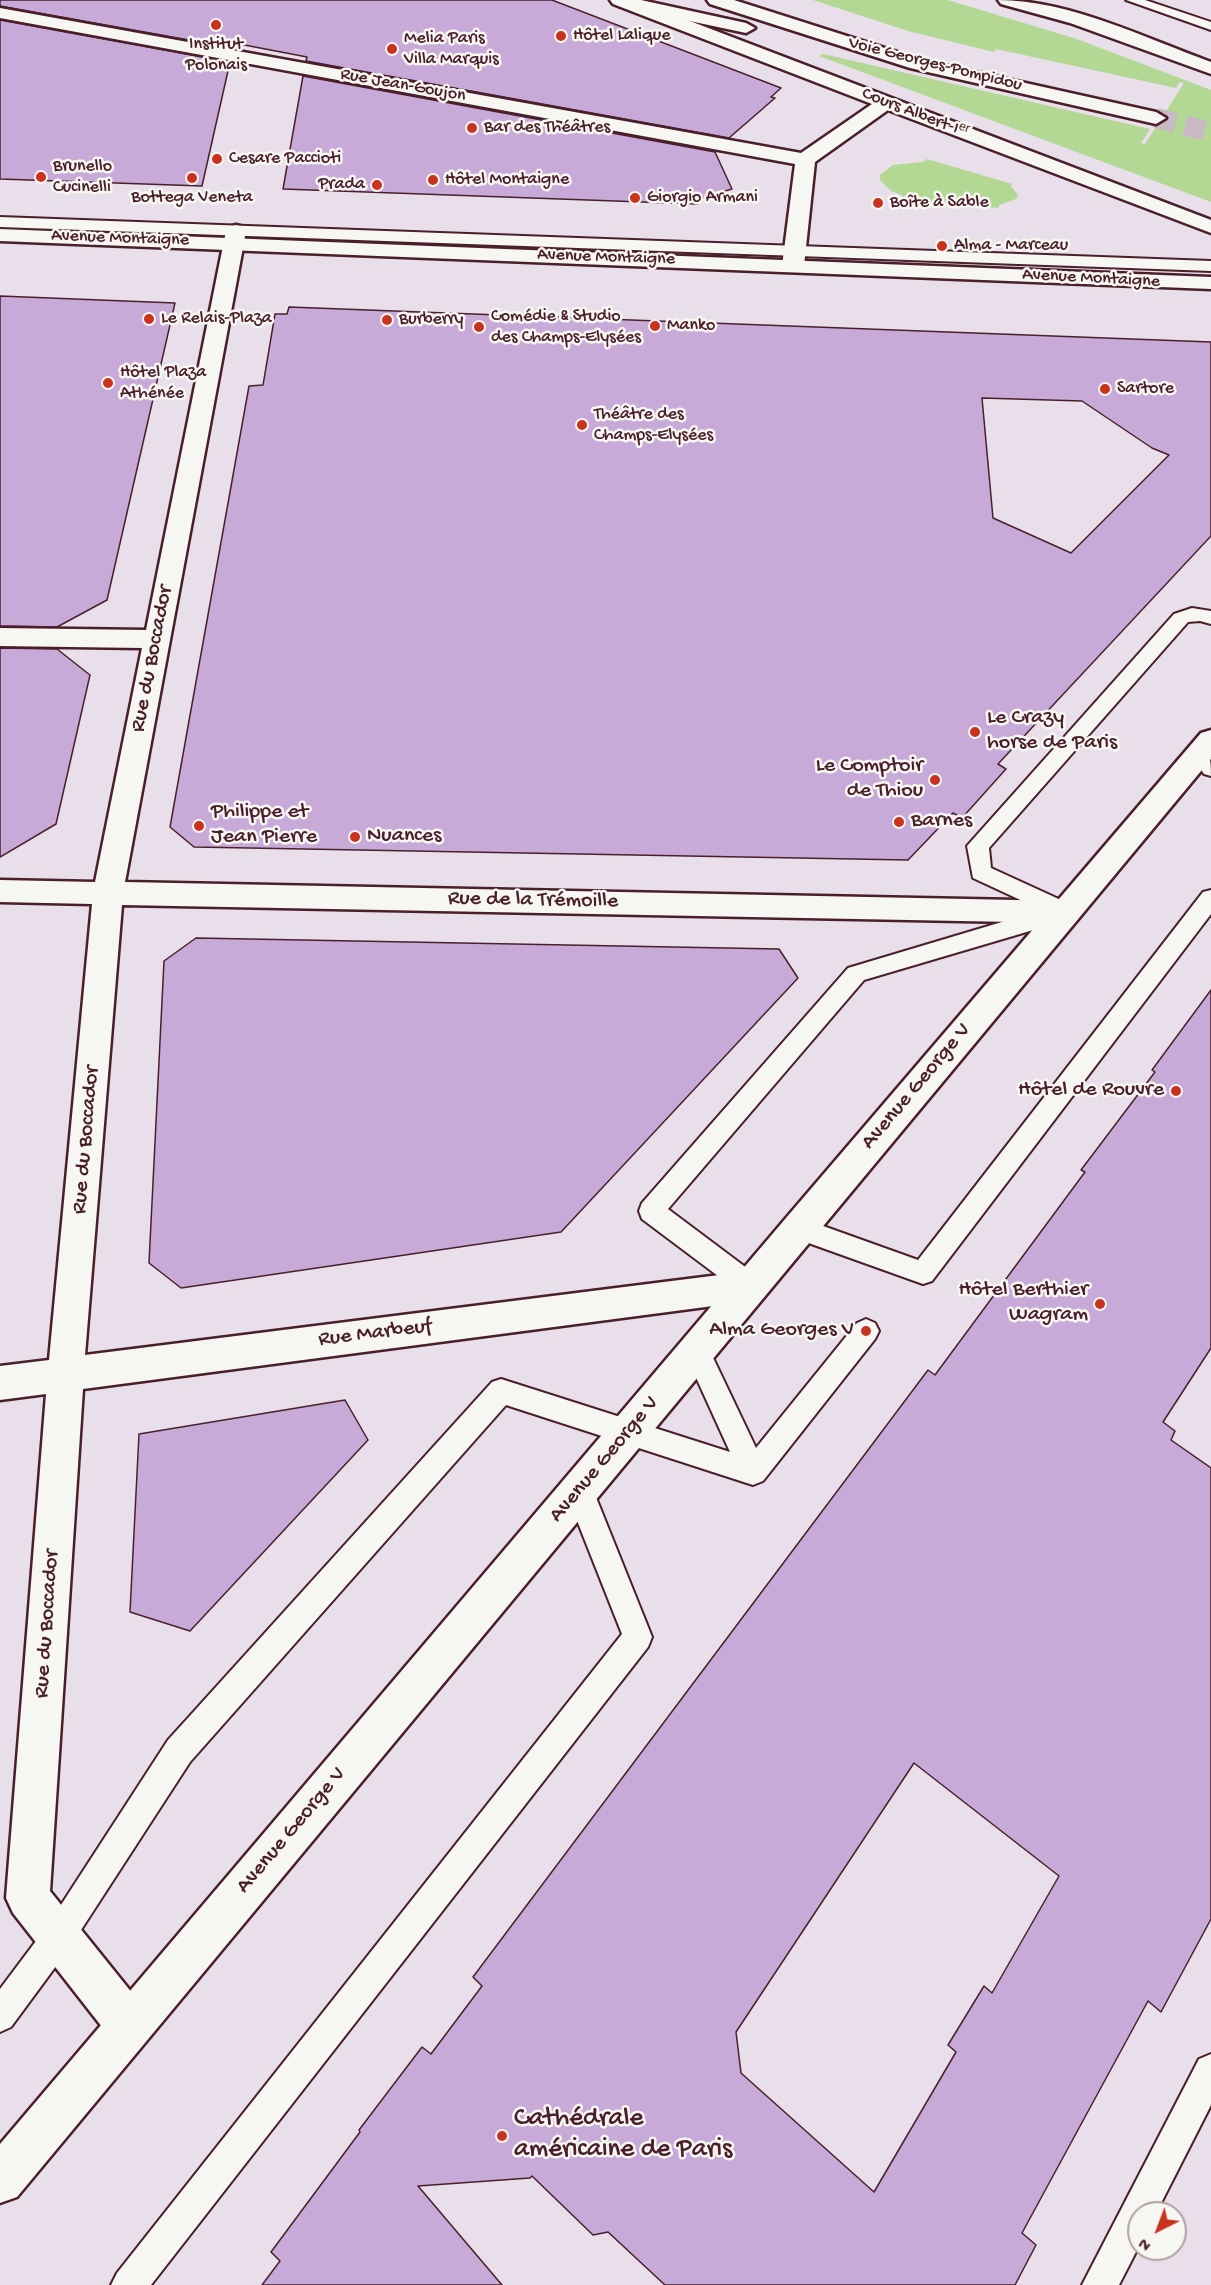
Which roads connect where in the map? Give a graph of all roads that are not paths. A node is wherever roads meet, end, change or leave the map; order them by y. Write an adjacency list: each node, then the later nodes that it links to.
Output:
1 (716, 0): 9 (street, Voie Georges-Pompidou)
2 (1006, 0): 10 (street)
3 (1132, 0): 8 (lane)
4 (1175, 0): 6 (lane)
5 (622, 1): 9 (street); 11 (street, Cours Albert-Iᵉʳ)
6 (1202, 8)
7 (0, 13): 13 (street, Rue Jean-Goujon)
8 (1211, 26)
9 (916, 64): 12 (street, Voie Georges-Pompidou)
10 (1211, 68)
11 (885, 103): 13 (street); 15 (street, Cours Albert-Iᵉʳ)
12 (1156, 118)
13 (805, 160): 18 (street)
14 (0, 222): 17 (lane, Avenue Montaigne)
15 (1211, 227)
16 (0, 235): 17 (street, Avenue Montaigne)
17 (235, 237): 18 (street, Avenue Montaigne); 23 (street, Rue du Boccador)
18 (794, 258): 19 (lane, Avenue Montaigne); 20 (street, Avenue Montaigne)
19 (1211, 266)
20 (1211, 283)
21 (1211, 618): 28 (lane)
22 (0, 636): 23 (street)
23 (157, 639): 26 (street, Rue du Boccador)
24 (1207, 754): 28 (street, Avenue George V)
25 (0, 891): 26 (street, Rue de la Trémoille)
26 (108, 893): 28 (street, Rue de la Trémoille); 33 (street, Rue du Boccador)
27 (1211, 898): 29 (lane)
28 (1066, 912): 29 (street, Avenue George V); 30 (lane)
29 (798, 1228): 30 (street, Avenue George V)
30 (751, 1286): 32 (street, Avenue George V); 33 (street, Rue Marbeuf)
31 (866, 1331): 36 (lane)
32 (697, 1351): 35 (street, Avenue George V); 36 (lane)
33 (66, 1372): 34 (street, Rue Marbeuf); 38 (street, Rue du Boccador)
34 (0, 1383)
35 (628, 1432): 36 (lane); 37 (street, Avenue George V); 38 (lane)
36 (753, 1472)
37 (579, 1490): 40 (street, Avenue George V); 43 (lane)
38 (59, 1936): 39 (lane); 40 (street, Rue du Boccador)
39 (0, 2016)
40 (129, 2025): 42 (street, Avenue George V)
41 (1211, 2071): 44 (lane)
42 (0, 2180)
43 (129, 2285)
44 (1100, 2285)

